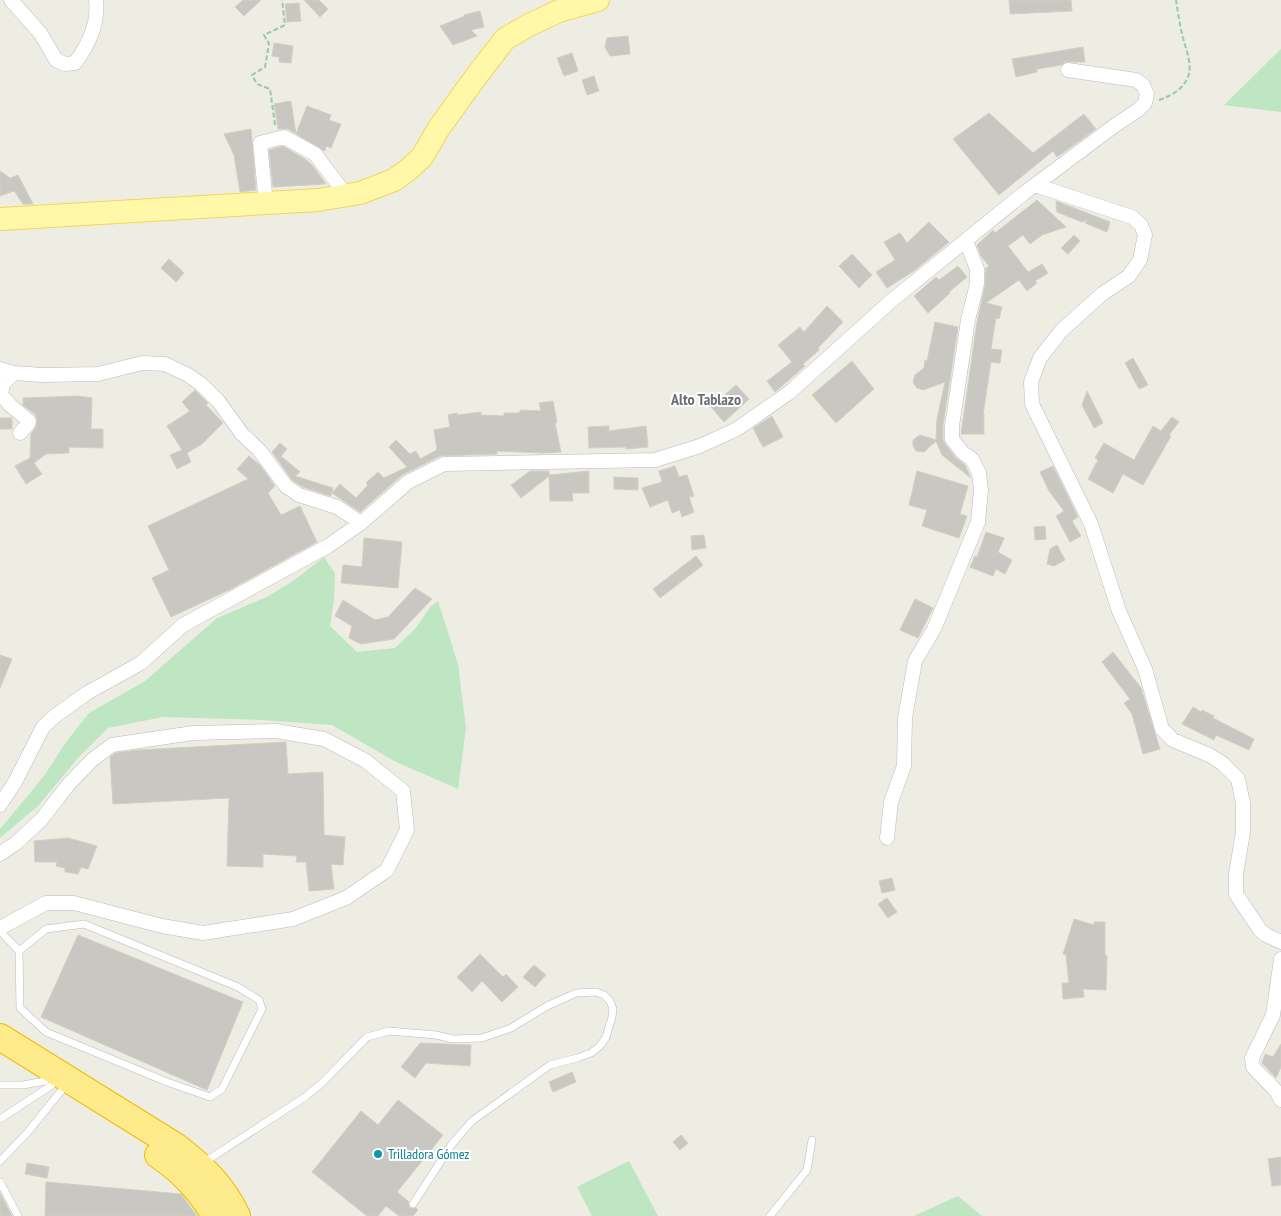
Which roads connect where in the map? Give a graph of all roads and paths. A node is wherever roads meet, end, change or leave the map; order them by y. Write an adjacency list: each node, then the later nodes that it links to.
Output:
1 (11, 0): 2 (street)
2 (96, 0)
3 (282, 0): 8 (path)
4 (598, 0): 10 (main road)
5 (1176, 0): 7 (path)
6 (1068, 70): 9 (street)
7 (1152, 102)
8 (277, 138): 10 (street); 11 (street)
9 (1035, 185): 13 (street); 21 (street)
10 (347, 196): 11 (main road)
11 (266, 203): 12 (main road)
12 (0, 219)
13 (966, 241): 16 (street); 18 (street)
14 (7, 371): 15 (street); 16 (street)
15 (20, 433)
16 (361, 522): 17 (street)
17 (0, 805)
18 (888, 838)
19 (0, 854): 20 (street)
20 (0, 930): 22 (lane)
21 (1281, 942)
22 (19, 951): 22 (lane)
23 (1281, 959): 28 (street)
24 (0, 1037): 32 (highway)
25 (0, 1054): 27 (highway)
26 (0, 1085): 27 (lane)
27 (53, 1086): 29 (lane); 31 (lane); 36 (highway)
28 (1281, 1100)
29 (0, 1119)
30 (812, 1140): 38 (lane)
31 (0, 1161)
32 (200, 1165): 34 (lane); 37 (highway)
33 (0, 1182): 35 (lane)
34 (413, 1204)
35 (18, 1216)
36 (215, 1216)
37 (237, 1216)
38 (770, 1216)

